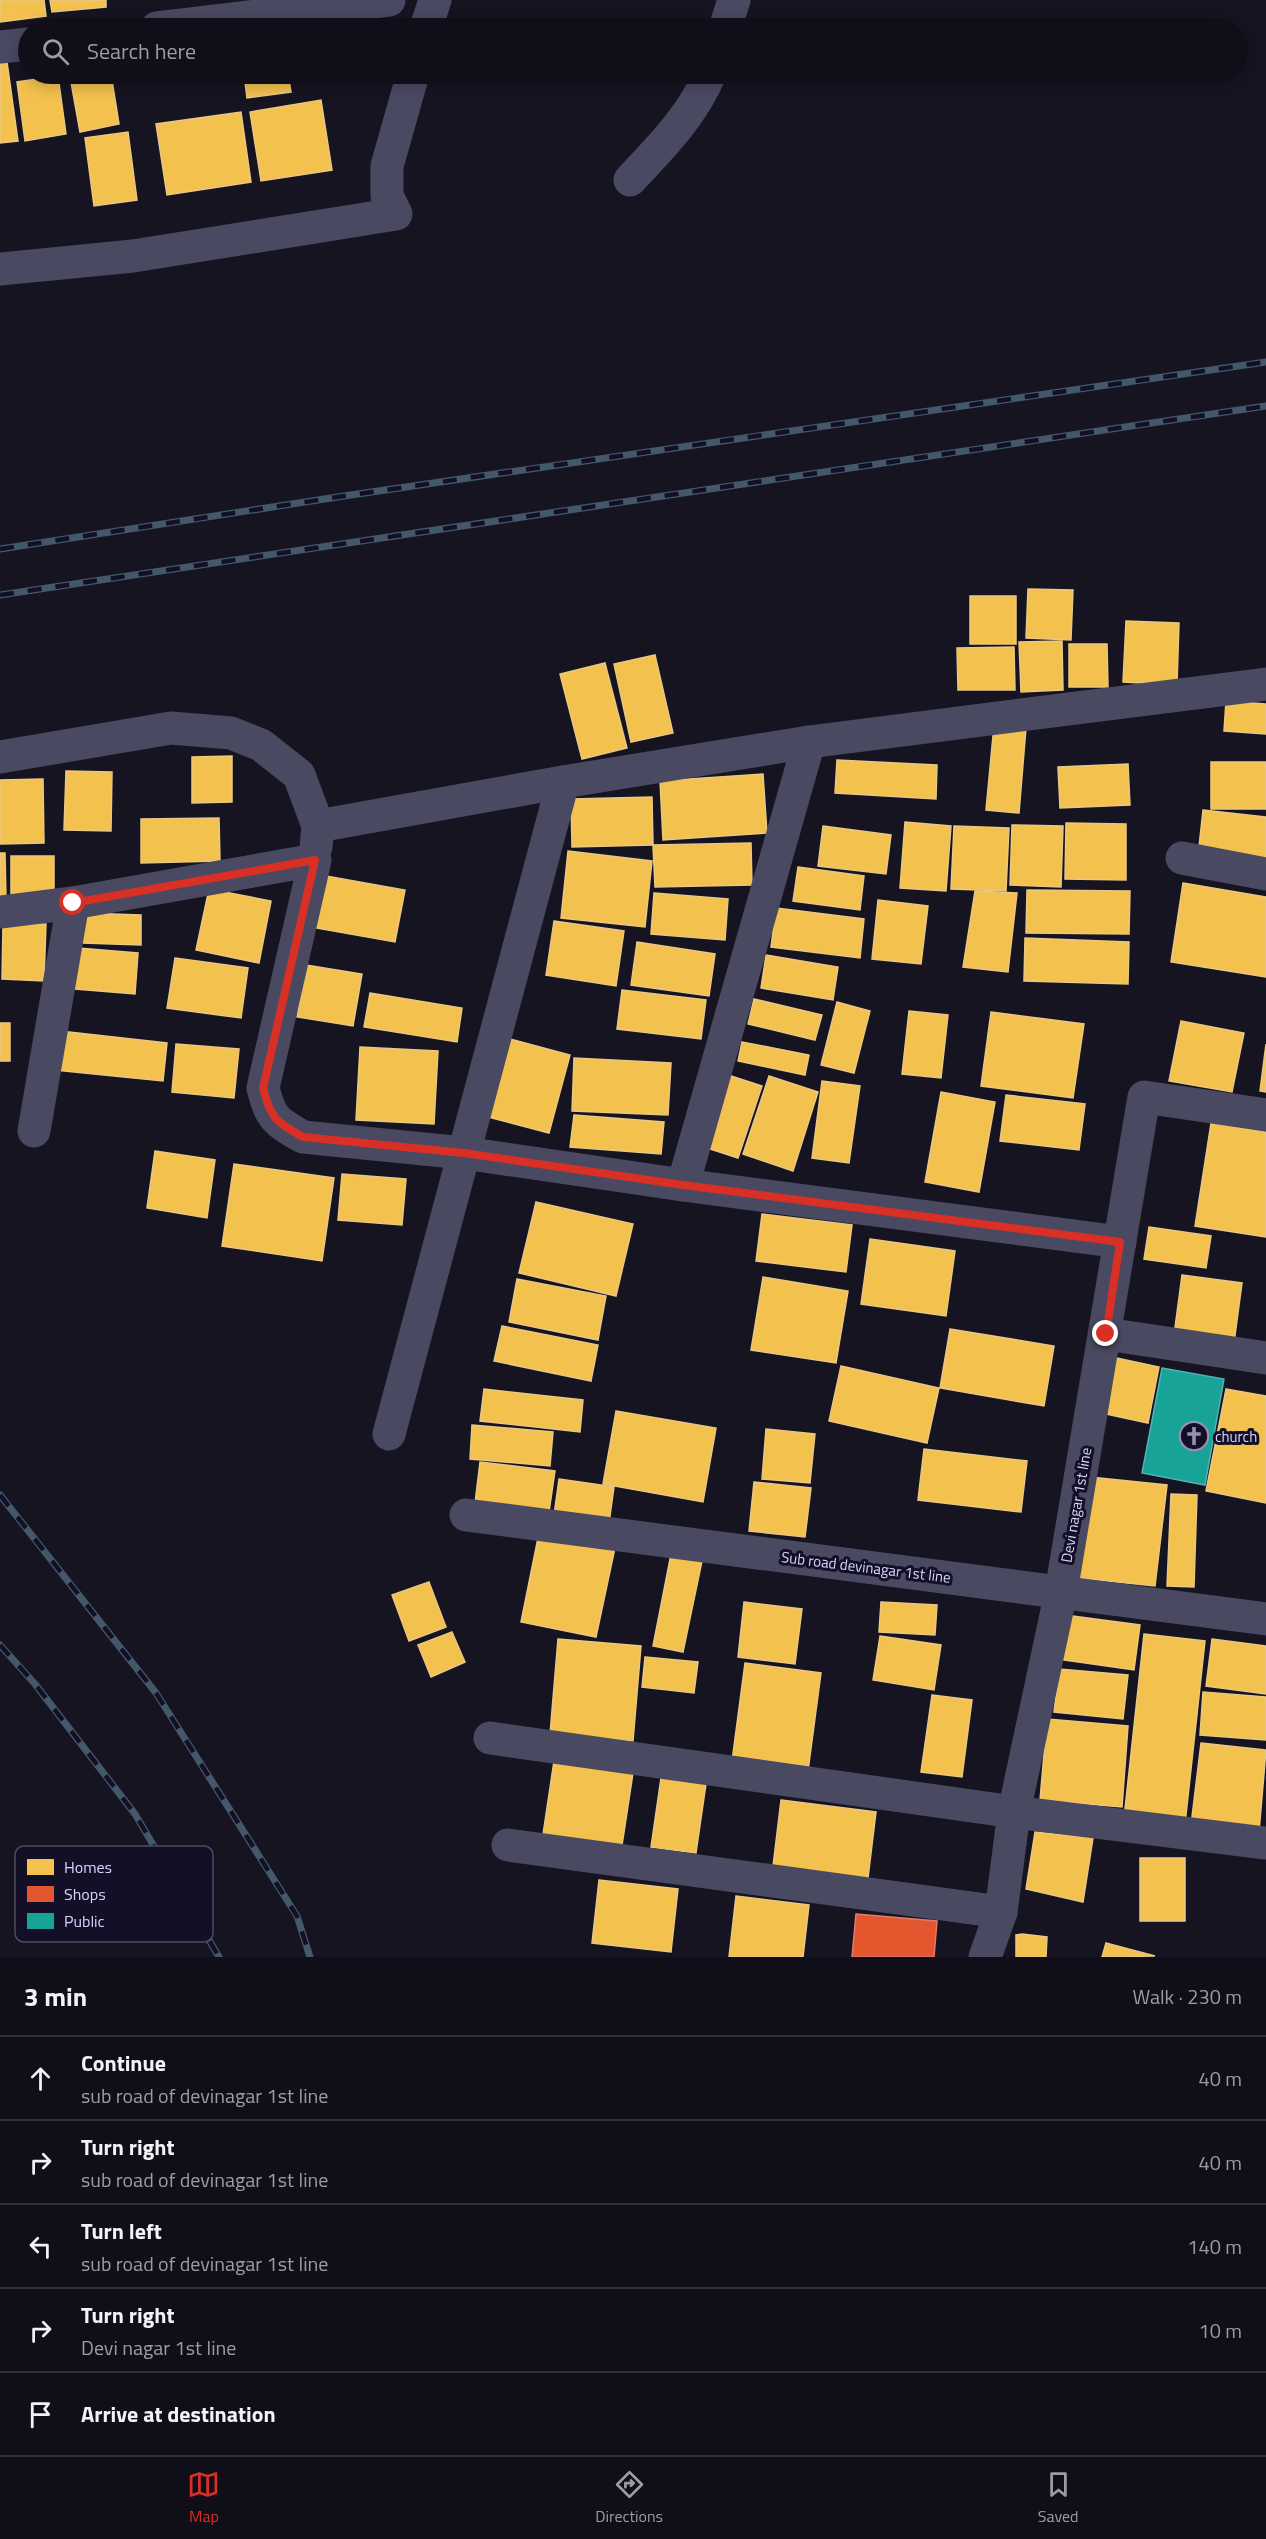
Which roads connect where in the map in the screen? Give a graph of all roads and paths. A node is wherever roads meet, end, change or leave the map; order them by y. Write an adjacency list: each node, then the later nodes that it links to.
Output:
1 (389, 0): 4 (street)
2 (435, 0): 5 (street)
3 (734, 0): 6 (street)
4 (240, 18)
5 (429, 18)
6 (728, 18)
7 (18, 45): 8 (street)
8 (0, 47)
9 (410, 84): 12 (street)
10 (706, 84): 11 (street)
11 (630, 180)
12 (0, 269)
13 (1266, 684): 14 (street)
14 (809, 742): 16 (street); 26 (street)
15 (0, 757): 17 (street)
16 (563, 782): 17 (street); 25 (street)
17 (318, 826): 19 (street)
18 (1182, 858): 20 (street)
19 (315, 860): 21 (street); 25 (street)
20 (1266, 874)
21 (73, 903): 22 (street); 24 (street)
22 (0, 912)
23 (1266, 1115): 27 (street, Devi nagar 1st line)
24 (34, 1131)
25 (464, 1153): 26 (street); 30 (street)
26 (683, 1185): 27 (street)
27 (1120, 1242): 28 (street, Devi nagar 1st line)
28 (1106, 1334): 29 (street); 32 (street, Devi nagar 1st line)
29 (1266, 1358)
30 (389, 1434)
31 (466, 1515): 32 (street, Sub road devinagar 1st line)
32 (1061, 1592): 33 (street, Sub road devinagar 1st line); 35 (street, Devi nagar 1st line)
33 (1266, 1619)
34 (490, 1738): 35 (street)
35 (1014, 1812): 36 (street); 38 (street, Devi nagar 1st line)
36 (1266, 1843)
37 (508, 1845): 38 (street)
38 (1001, 1912): 39 (street)
39 (985, 1957)

